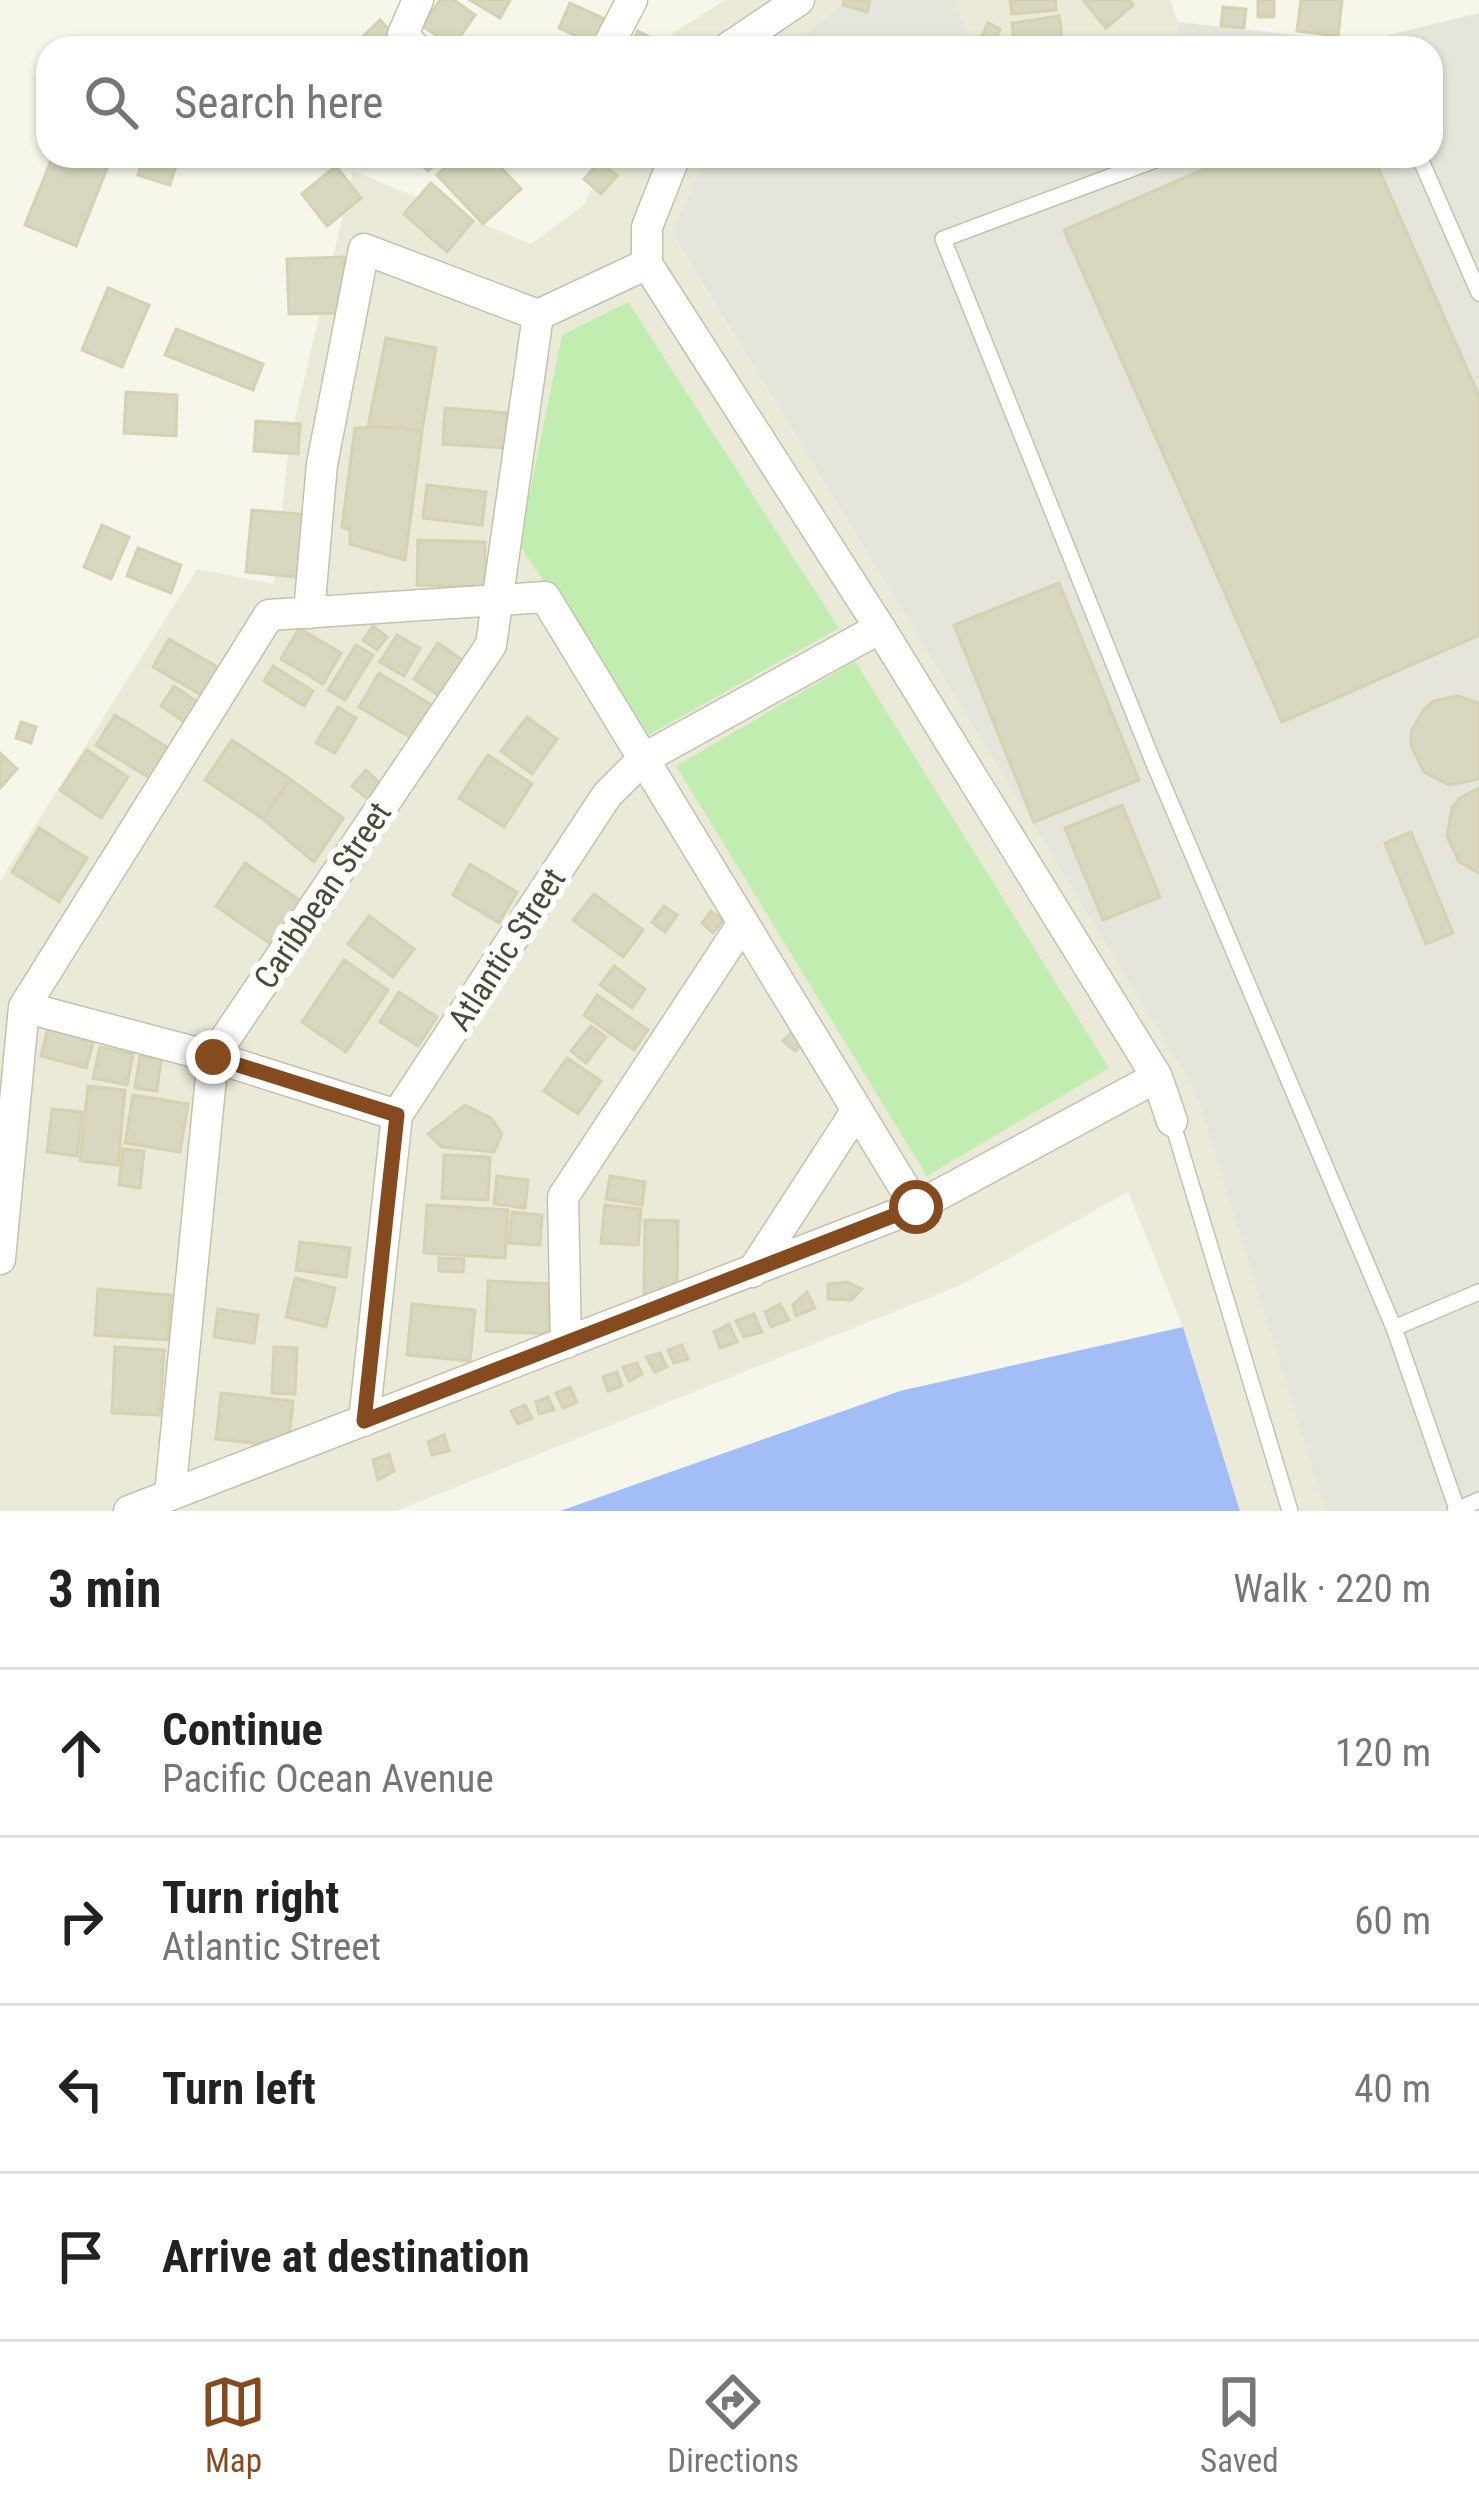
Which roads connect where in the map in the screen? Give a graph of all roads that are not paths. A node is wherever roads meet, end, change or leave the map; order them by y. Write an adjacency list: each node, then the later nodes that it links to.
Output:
1 (418, 0): 4 (street)
2 (632, 0): 5 (street)
3 (799, 0): 6 (street)
4 (405, 36)
5 (613, 36)
6 (746, 36)
7 (670, 168): 10 (street)
8 (1134, 168): 28 (lane)
9 (1424, 168): 11 (lane)
10 (647, 264): 12 (street); 15 (street)
11 (1477, 285)
12 (538, 315): 13 (street, Caribbean Street); 14 (street)
13 (500, 600): 14 (street); 16 (street); 19 (street, Caribbean Street)
14 (309, 613): 18 (street)
15 (880, 628): 16 (street, Atlantic Street); 20 (street)
16 (643, 759): 17 (street); 22 (street, Atlantic Street)
17 (743, 923): 21 (street); 29 (street)
18 (24, 1007): 19 (street); 25 (street)
19 (213, 1057): 22 (street); 31 (street, Caribbean Street)
20 (1157, 1077): 23 (street); 24 (street)
21 (857, 1110): 24 (street); 26 (street)
22 (397, 1115): 30 (street, Atlantic Street)
23 (1172, 1121): 35 (lane)
24 (916, 1207): 26 (street)
25 (0, 1259)
26 (752, 1272): 29 (street)
27 (1479, 1292): 28 (lane)
28 (1394, 1328): 33 (lane)
29 (566, 1343): 30 (street)
30 (364, 1421): 31 (street)
31 (170, 1495): 34 (street)
32 (1479, 1500): 33 (lane)
33 (1456, 1510)
34 (129, 1511)
35 (1291, 1511)

